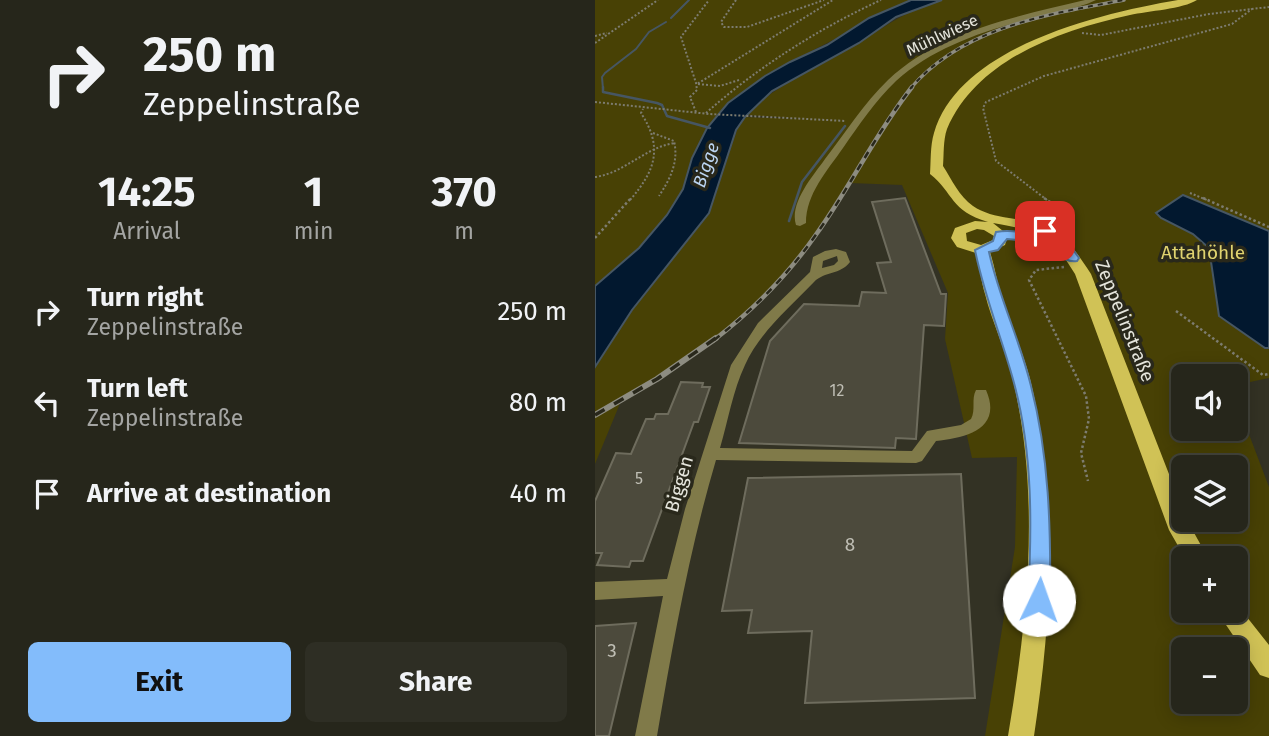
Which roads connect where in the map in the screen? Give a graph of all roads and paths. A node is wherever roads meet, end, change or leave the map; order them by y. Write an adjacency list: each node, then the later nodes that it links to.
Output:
1 (658, 0): 12 (path)
2 (709, 0): 16 (path)
3 (736, 0): 4 (path)
4 (824, 0)
5 (833, 0): 16 (path)
6 (881, 0): 15 (path)
7 (1093, 0): 21 (street, Mühlwiese)
8 (1193, 0): 11 (main road)
9 (1269, 8): 10 (path)
10 (1252, 9): 11 (path); 32 (path)
11 (1072, 29): 25 (main road)
12 (611, 32): 13 (path); 14 (path)
13 (595, 36)
14 (595, 43)
15 (744, 79): 16 (path); 20 (path)
16 (697, 84): 19 (path)
17 (595, 102): 18 (path)
18 (643, 109): 19 (path); 22 (path)
19 (696, 112): 20 (path)
20 (704, 113): 21 (path)
21 (857, 121): 29 (street, Mühlwiese)
22 (653, 133): 23 (path); 24 (path)
23 (675, 143): 24 (path); 28 (path)
24 (655, 147): 26 (path); 34 (path)
25 (935, 164): 30 (main road); 32 (main road)
26 (595, 177)
27 (1190, 193): 31 (path)
28 (659, 196)
29 (800, 223)
30 (970, 226): 33 (main road, Zeppelinstraße); 35 (main road)
31 (1269, 227)
32 (1052, 234): 36 (main road, Zeppelinstraße)
33 (1001, 235): 35 (main road); 36 (main road, Zeppelinstraße)
34 (595, 238)
35 (982, 250): 49 (main road)
36 (1075, 262): 42 (path); 43 (main road, Zeppelinstraße)
37 (816, 273): 41 (street, Biggen)
38 (1176, 311): 39 (path)
39 (1269, 374)
40 (981, 394): 41 (street)
41 (709, 454): 44 (street, Biggen)
42 (1088, 481)
43 (1190, 546)
44 (674, 587): 45 (street); 48 (street, Biggen)
45 (595, 591)
46 (1239, 623): 47 (main road)
47 (1269, 666)
48 (646, 736)
49 (1021, 736)

